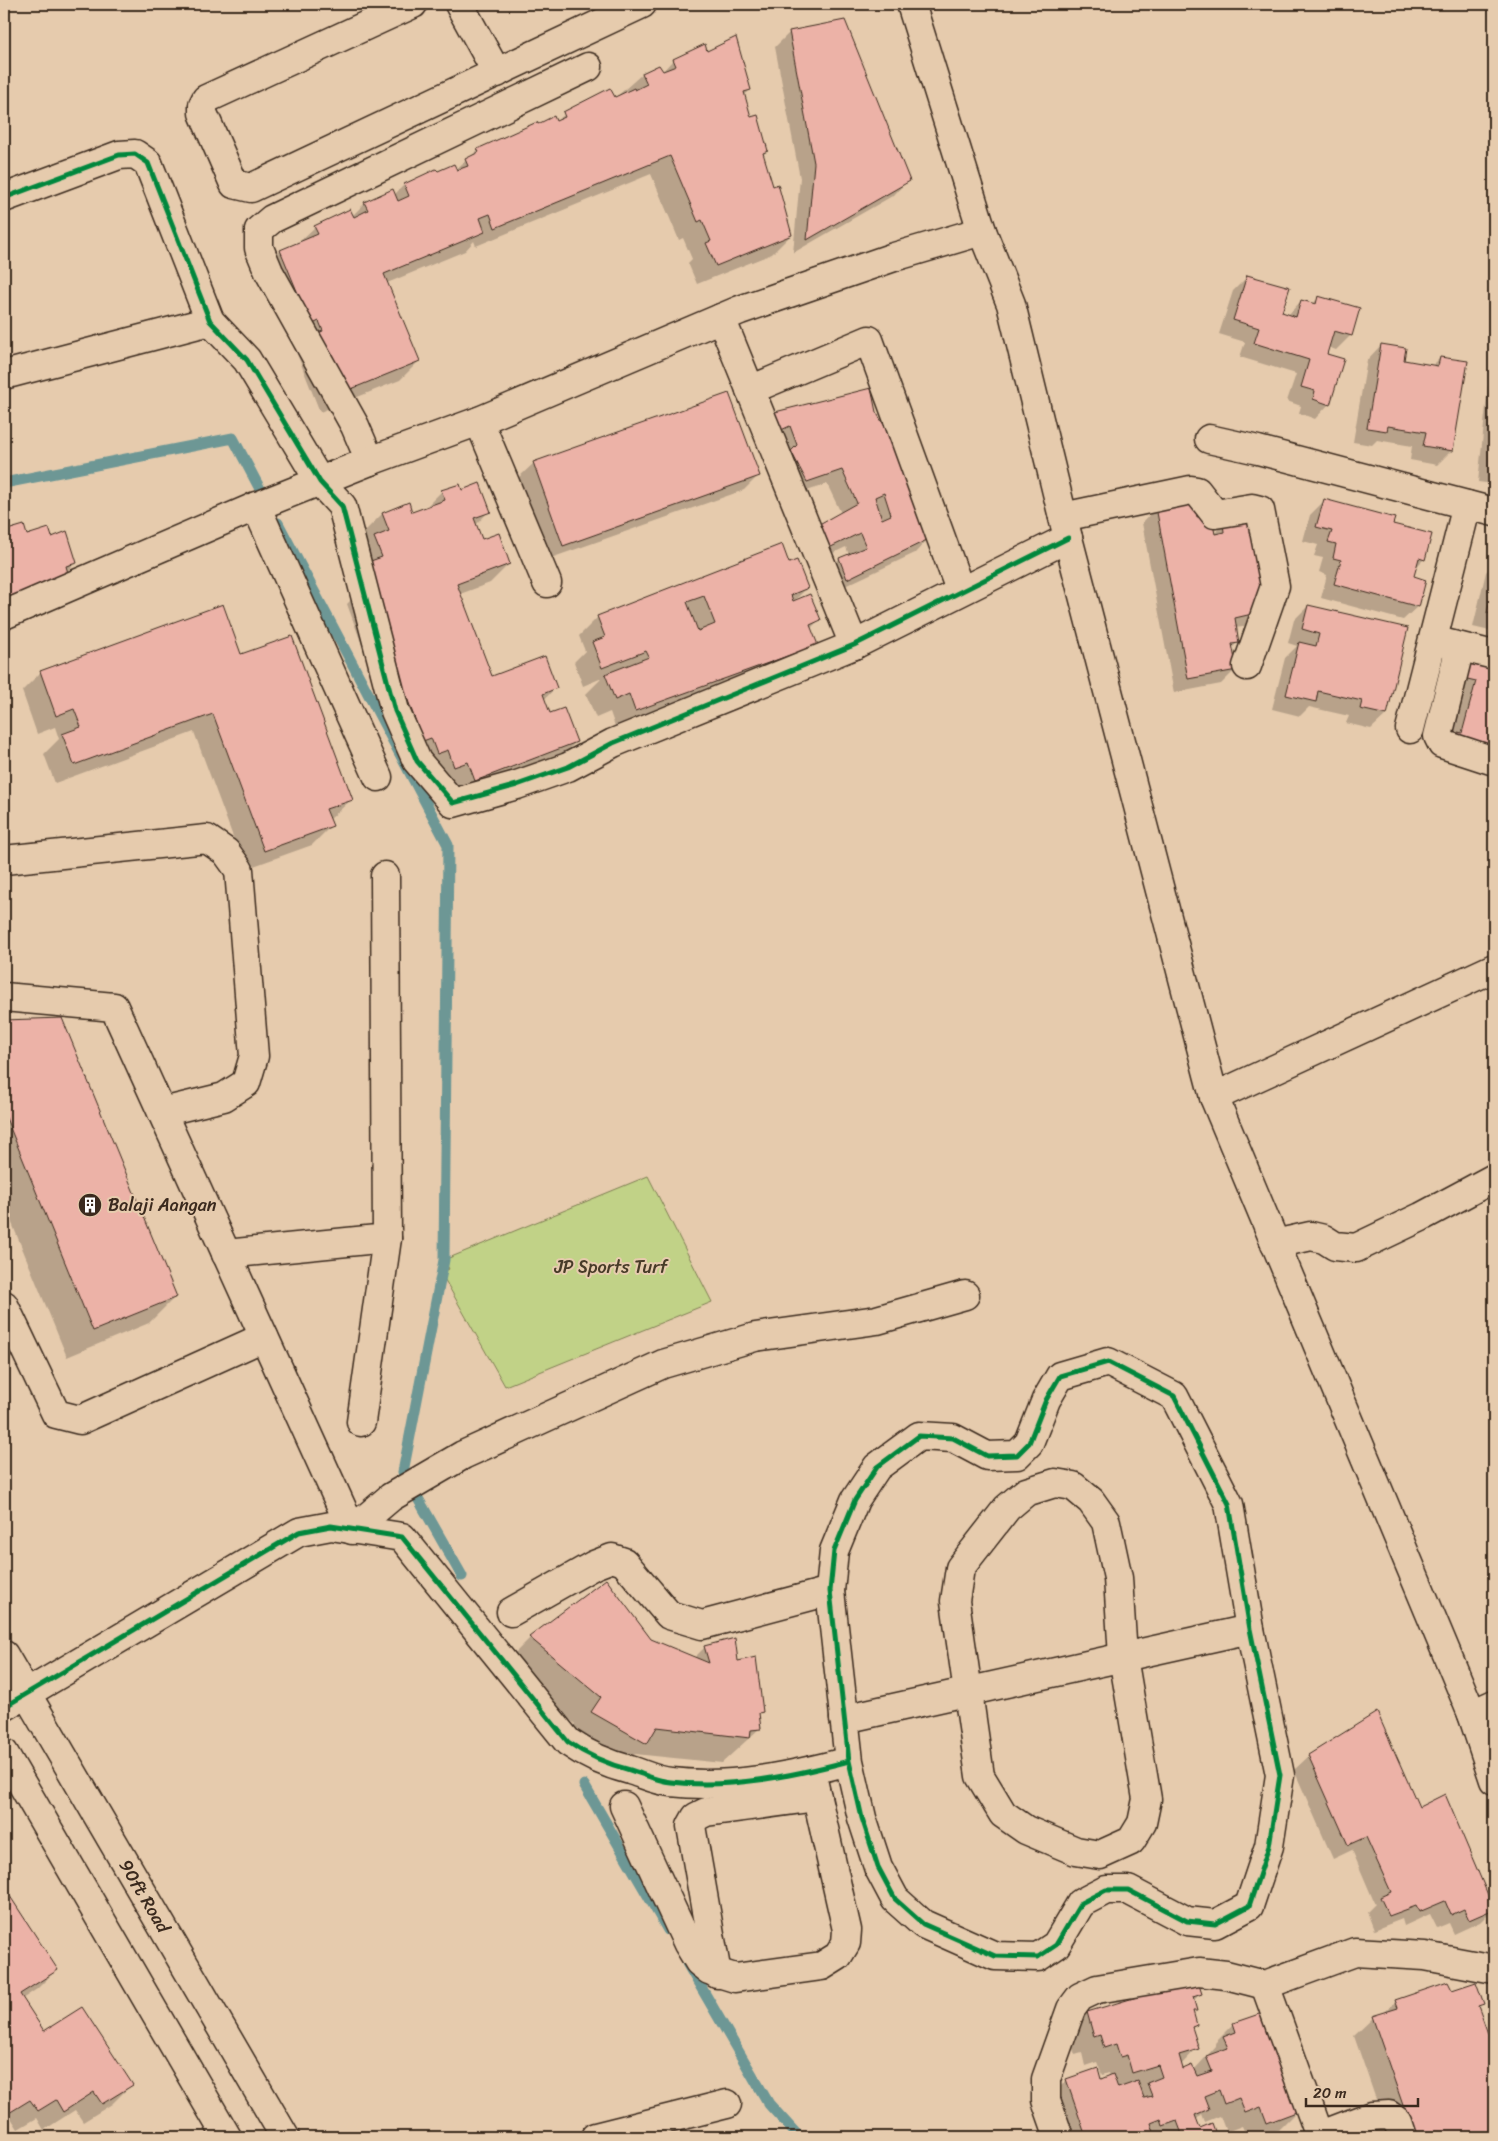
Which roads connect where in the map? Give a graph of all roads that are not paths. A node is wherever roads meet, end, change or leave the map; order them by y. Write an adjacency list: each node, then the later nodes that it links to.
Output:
1 (413, 4): 6 (street)
2 (459, 4): 6 (street)
3 (642, 4): 6 (street)
4 (911, 4): 8 (street)
5 (588, 67): 15 (street)
6 (497, 73)
7 (4, 198): 10 (street)
8 (982, 231): 9 (street); 20 (street)
9 (721, 318): 12 (street); 13 (street)
10 (210, 321): 11 (street); 16 (street)
11 (4, 375)
12 (750, 390): 22 (street); 25 (street)
13 (479, 422): 15 (street); 21 (street)
14 (1208, 439): 18 (street)
15 (370, 461): 16 (street)
16 (320, 482): 17 (street); 25 (street)
17 (261, 504): 23 (street); 31 (street)
18 (1467, 505): 19 (street); 24 (street)
19 (1494, 512)
20 (1066, 527): 22 (street); 28 (street); 36 (street)
21 (547, 583)
22 (960, 590): 25 (street)
23 (4, 614)
24 (1432, 640): 26 (street); 29 (street)
25 (854, 645)
26 (1460, 647): 27 (street); 30 (street)
27 (1494, 655)
28 (1248, 666)
29 (1410, 729)
30 (1494, 761)
31 (378, 777)
32 (4, 860): 37 (street)
33 (385, 876): 39 (street)
34 (1494, 968): 36 (street)
35 (4, 997): 37 (street)
36 (1214, 1097): 40 (street)
37 (162, 1112): 41 (street)
38 (1494, 1178): 40 (street)
39 (387, 1238): 41 (street); 45 (street)
40 (1275, 1244): 56 (street)
41 (226, 1254): 44 (street)
42 (964, 1295): 48 (street)
43 (4, 1305): 44 (street)
44 (264, 1337): 48 (street)
45 (362, 1422)
46 (1017, 1455): 47 (street); 49 (street); 51 (street)
47 (1026, 1492): 53 (street); 54 (street)
48 (352, 1530): 55 (street); 60 (street)
49 (830, 1591): 50 (street); 57 (street)
50 (511, 1612)
51 (1250, 1629): 53 (street); 65 (street)
52 (4, 1655): 55 (street, 90ft Road)
53 (1123, 1657): 54 (street); 64 (street)
54 (968, 1693): 57 (street); 64 (street)
55 (15, 1701): 73 (street, 90ft Road)
56 (1483, 1709): 61 (street)
57 (844, 1719): 59 (street)
58 (4, 1753): 72 (street)
59 (848, 1760): 60 (street); 65 (street)
60 (811, 1771): 62 (street)
61 (1494, 1780)
62 (817, 1797): 67 (street); 67 (street)
63 (624, 1806): 67 (street)
64 (1100, 1854): 65 (street)
65 (1106, 1890)
66 (1494, 1969): 68 (street)
67 (717, 1974)
68 (1265, 1985): 71 (street); 75 (street)
69 (726, 2104): 74 (street)
70 (1364, 2129): 71 (street); 76 (street)
71 (1317, 2136)
72 (227, 2137)
73 (285, 2137)
74 (595, 2137)
75 (1058, 2137)
76 (1403, 2137)

